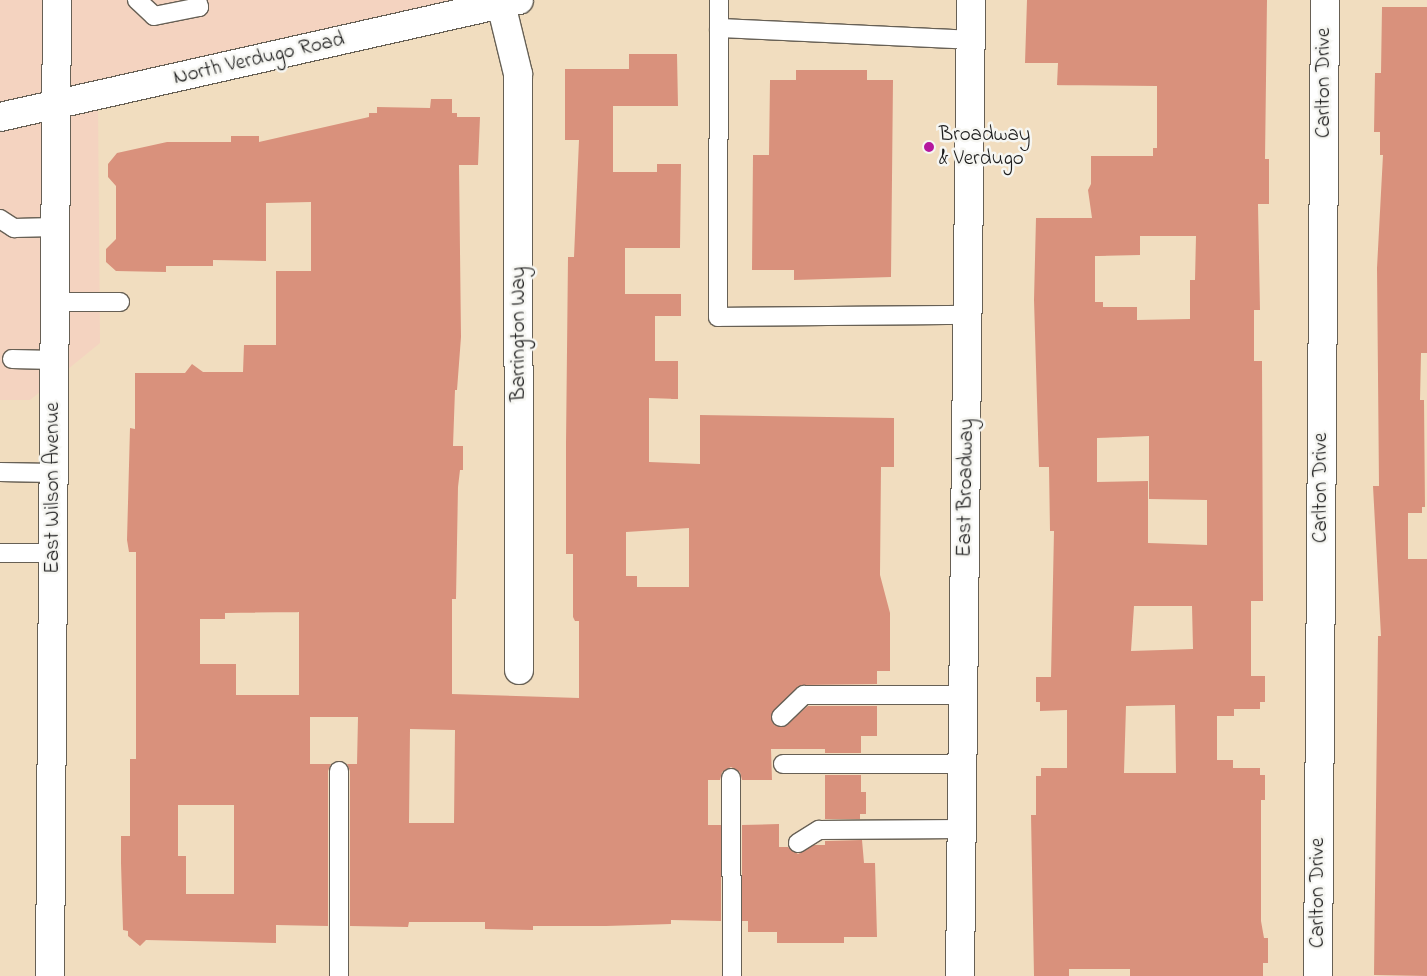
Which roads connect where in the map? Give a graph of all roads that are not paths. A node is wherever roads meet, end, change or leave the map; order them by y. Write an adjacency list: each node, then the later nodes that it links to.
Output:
1 (57, 0): 10 (street, East Wilson Avenue)
2 (138, 0): 3 (lane)
3 (197, 0)
4 (719, 0): 8 (lane)
5 (971, 0): 9 (street, East Broadway)
6 (1325, 0): 36 (street, Carlton Drive)
7 (507, 1): 10 (street, North Verdugo Road); 23 (street, Barrington Way)
8 (719, 28): 9 (lane); 16 (lane)
9 (970, 40): 16 (street, East Broadway)
10 (55, 105): 11 (street, North Verdugo Road); 13 (street, East Wilson Avenue)
11 (0, 117)
12 (0, 219): 13 (lane)
13 (54, 227): 14 (street, East Wilson Avenue)
14 (54, 302): 15 (lane); 18 (street, East Wilson Avenue)
15 (120, 302)
16 (968, 315): 24 (street, East Broadway)
17 (12, 359): 18 (lane)
18 (54, 360): 20 (street, East Wilson Avenue)
19 (0, 472): 20 (lane)
20 (53, 473): 22 (street, East Wilson Avenue)
21 (0, 553): 22 (lane)
22 (53, 553): 32 (street, East Wilson Avenue)
23 (519, 670)
24 (963, 695): 25 (lane); 27 (street, East Broadway)
25 (781, 717)
26 (784, 764): 27 (lane)
27 (962, 764): 30 (street, East Broadway)
28 (340, 771): 33 (lane)
29 (731, 778): 34 (lane)
30 (962, 830): 31 (lane); 35 (street, East Broadway)
31 (798, 843)
32 (50, 976)
33 (340, 976)
34 (732, 976)
35 (960, 976)
36 (1318, 976)

